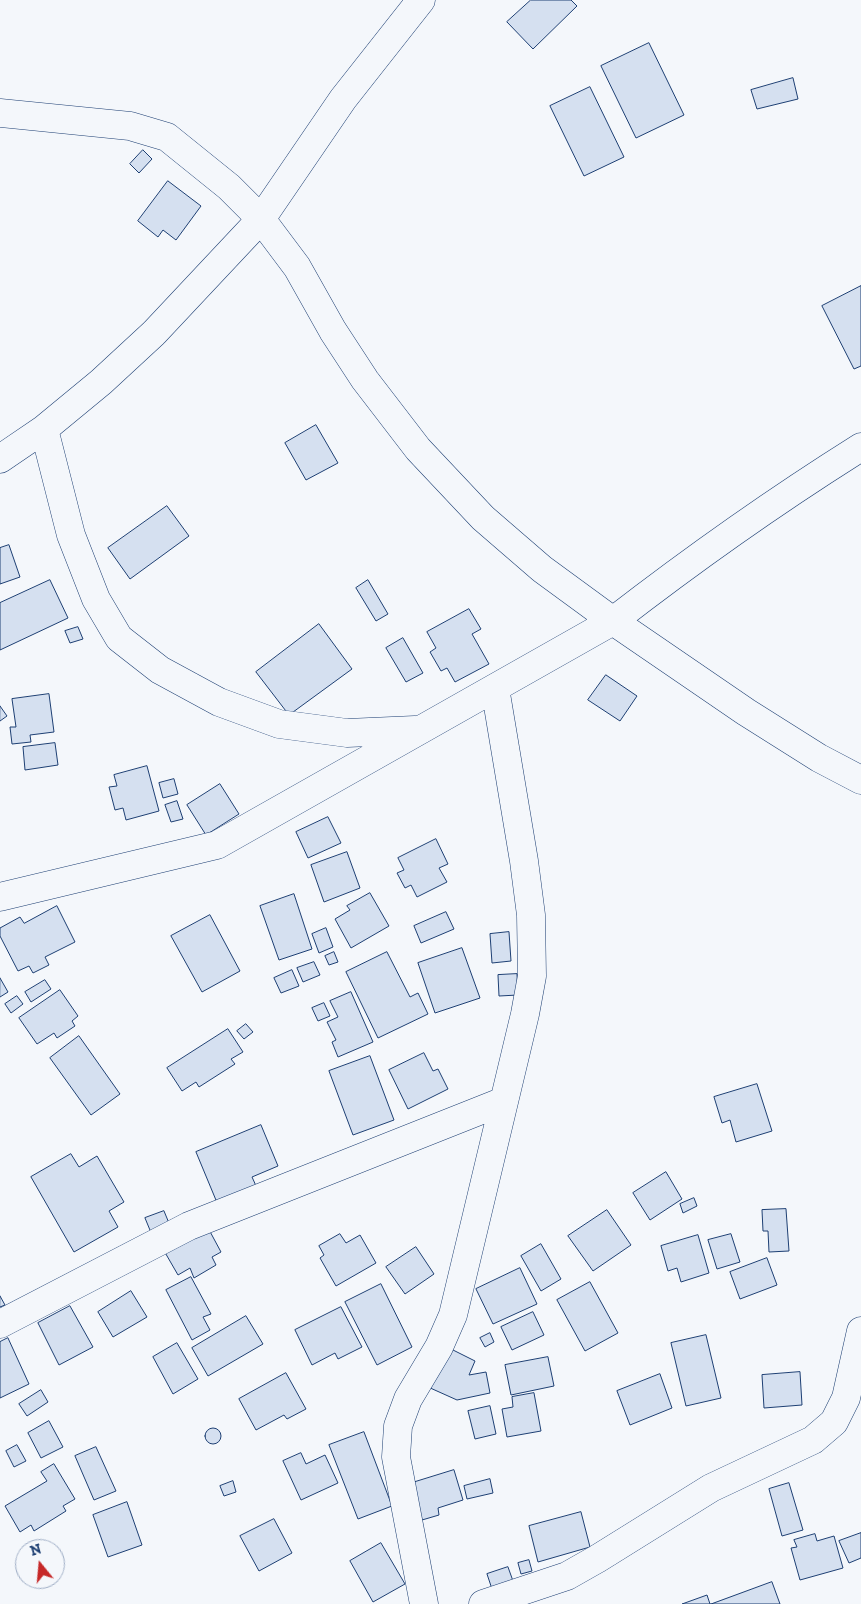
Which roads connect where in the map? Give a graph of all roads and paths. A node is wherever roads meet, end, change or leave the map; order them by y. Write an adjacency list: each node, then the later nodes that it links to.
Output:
1 (421, 0): 3 (street)
2 (0, 112): 3 (street)
3 (261, 219): 4 (street); 7 (street)
4 (44, 428): 6 (street); 9 (street)
5 (861, 447): 7 (street)
6 (0, 459)
7 (613, 621): 8 (street); 10 (street)
8 (495, 688): 9 (street); 12 (street)
9 (421, 729): 11 (street)
10 (861, 780)
11 (0, 897)
12 (504, 1101): 13 (street); 16 (street)
13 (0, 1324)
14 (861, 1331): 15 (street)
15 (854, 1399): 17 (street)
16 (424, 1604)
17 (483, 1604)

